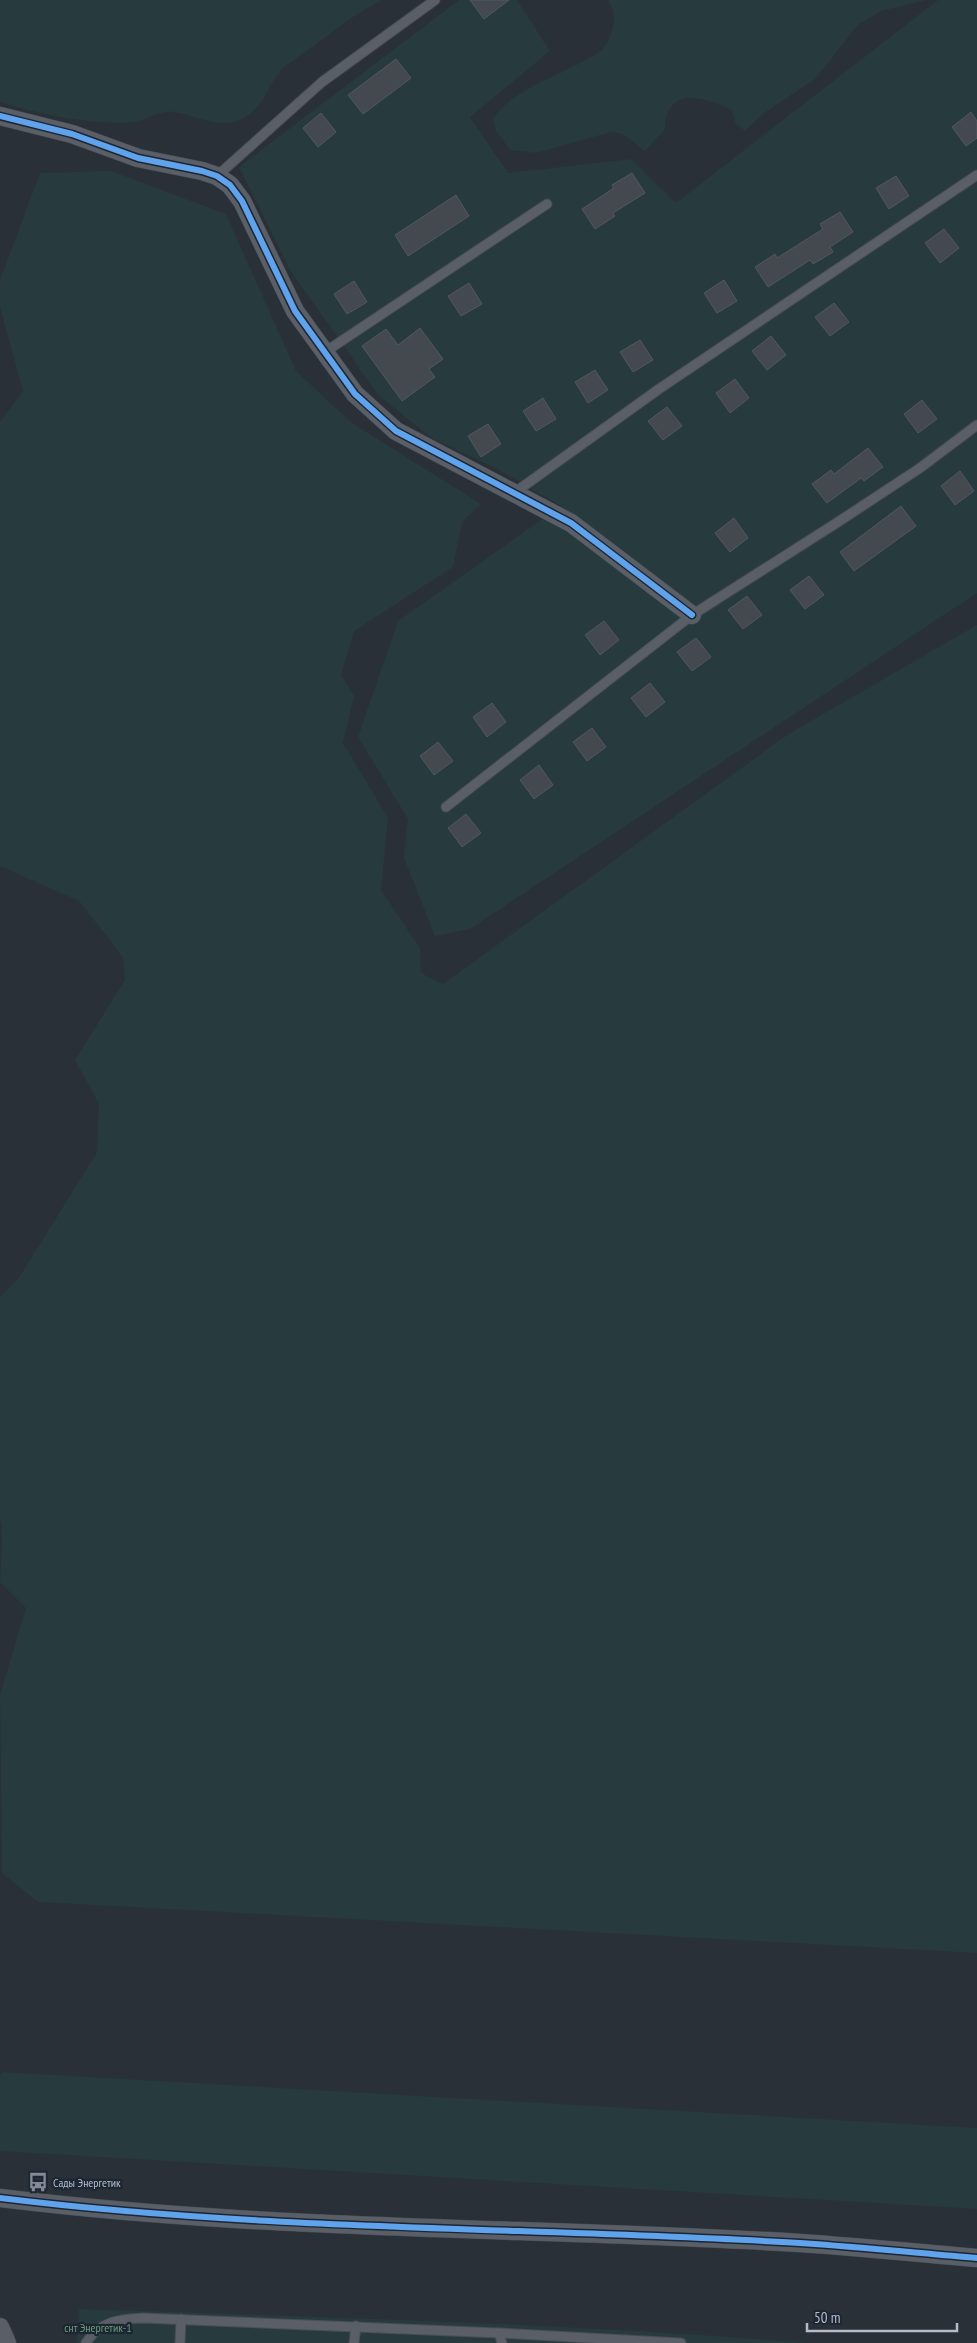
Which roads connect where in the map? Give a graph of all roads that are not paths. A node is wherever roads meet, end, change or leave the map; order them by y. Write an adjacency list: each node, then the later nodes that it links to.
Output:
1 (436, 0): 4 (lane)
2 (0, 116): 4 (street)
3 (977, 175): 8 (lane)
4 (217, 176): 6 (street)
5 (547, 204): 6 (lane)
6 (325, 352): 8 (street)
7 (977, 426): 9 (lane)
8 (514, 492): 9 (street)
9 (692, 615): 10 (lane)
10 (446, 807)
11 (0, 2198): 12 (street)
12 (977, 2258)
13 (181, 2319): 15 (lane); 18 (lane); 19 (lane)
14 (0, 2326): 17 (street)
15 (356, 2326): 16 (lane); 20 (lane)
16 (499, 2333): 21 (lane); 22 (lane)
17 (7, 2343)
18 (86, 2343)
19 (180, 2343)
20 (354, 2343)
21 (502, 2343)
22 (681, 2343)

